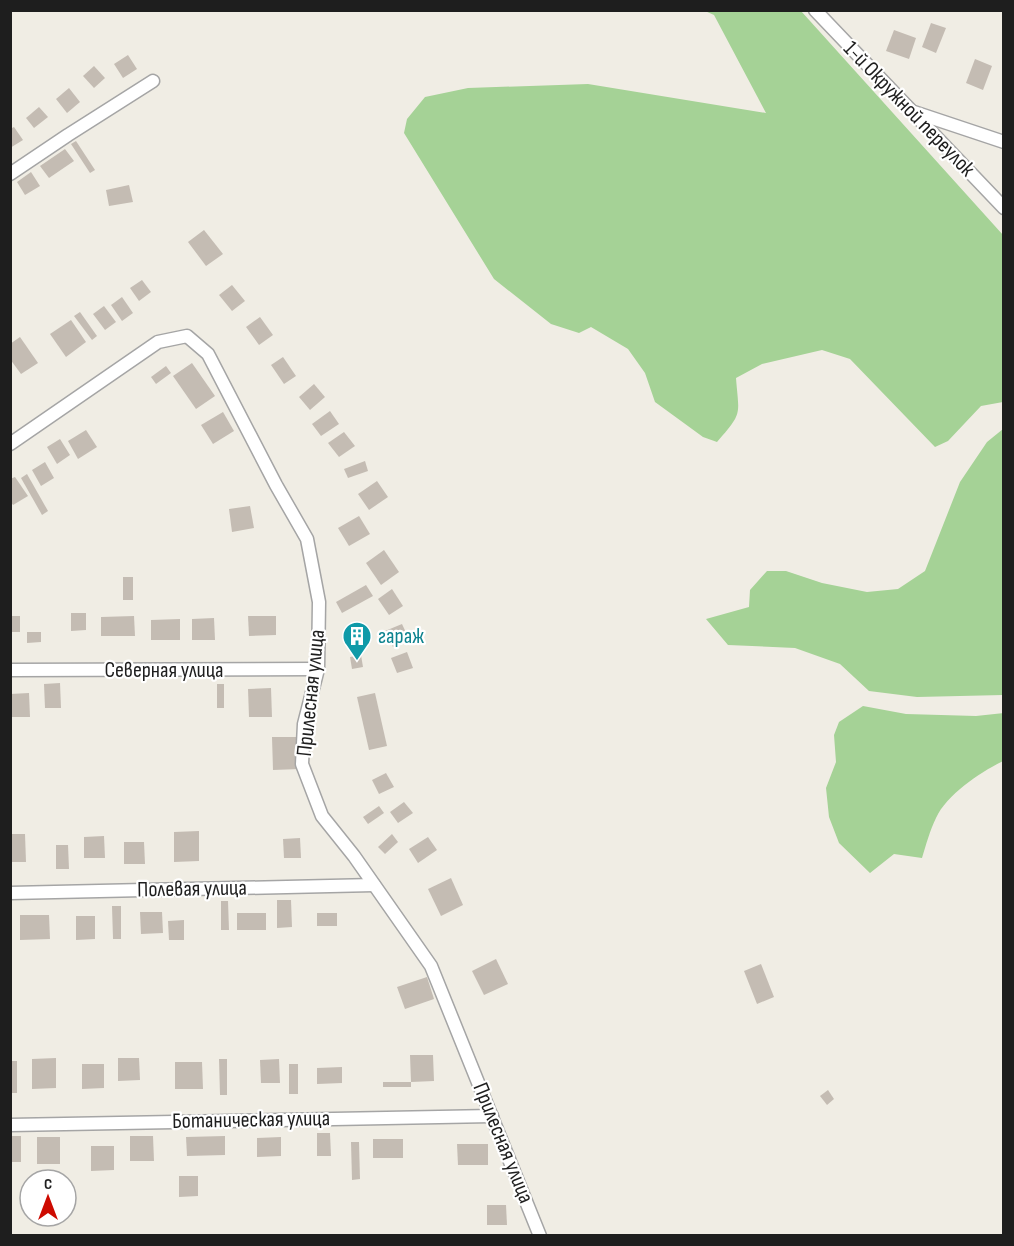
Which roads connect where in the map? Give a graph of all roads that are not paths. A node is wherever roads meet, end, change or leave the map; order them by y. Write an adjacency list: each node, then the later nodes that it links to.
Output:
1 (815, 10): 3 (street, 1-й Окружной переулок)
2 (153, 81): 5 (street)
3 (910, 111): 4 (street); 6 (street, 1-й Окружной переулок)
4 (1004, 142)
5 (10, 174)
6 (1004, 208)
7 (10, 444): 8 (street, Прилесная улица)
8 (318, 669): 9 (street, Северная улица); 10 (street, Прилесная улица)
9 (10, 670)
10 (374, 885): 11 (street, Полевая улица); 12 (street, Прилесная улица)
11 (10, 893)
12 (492, 1116): 13 (street, Ботаническая улица); 14 (street, Прилесная улица)
13 (10, 1125)
14 (540, 1236)

